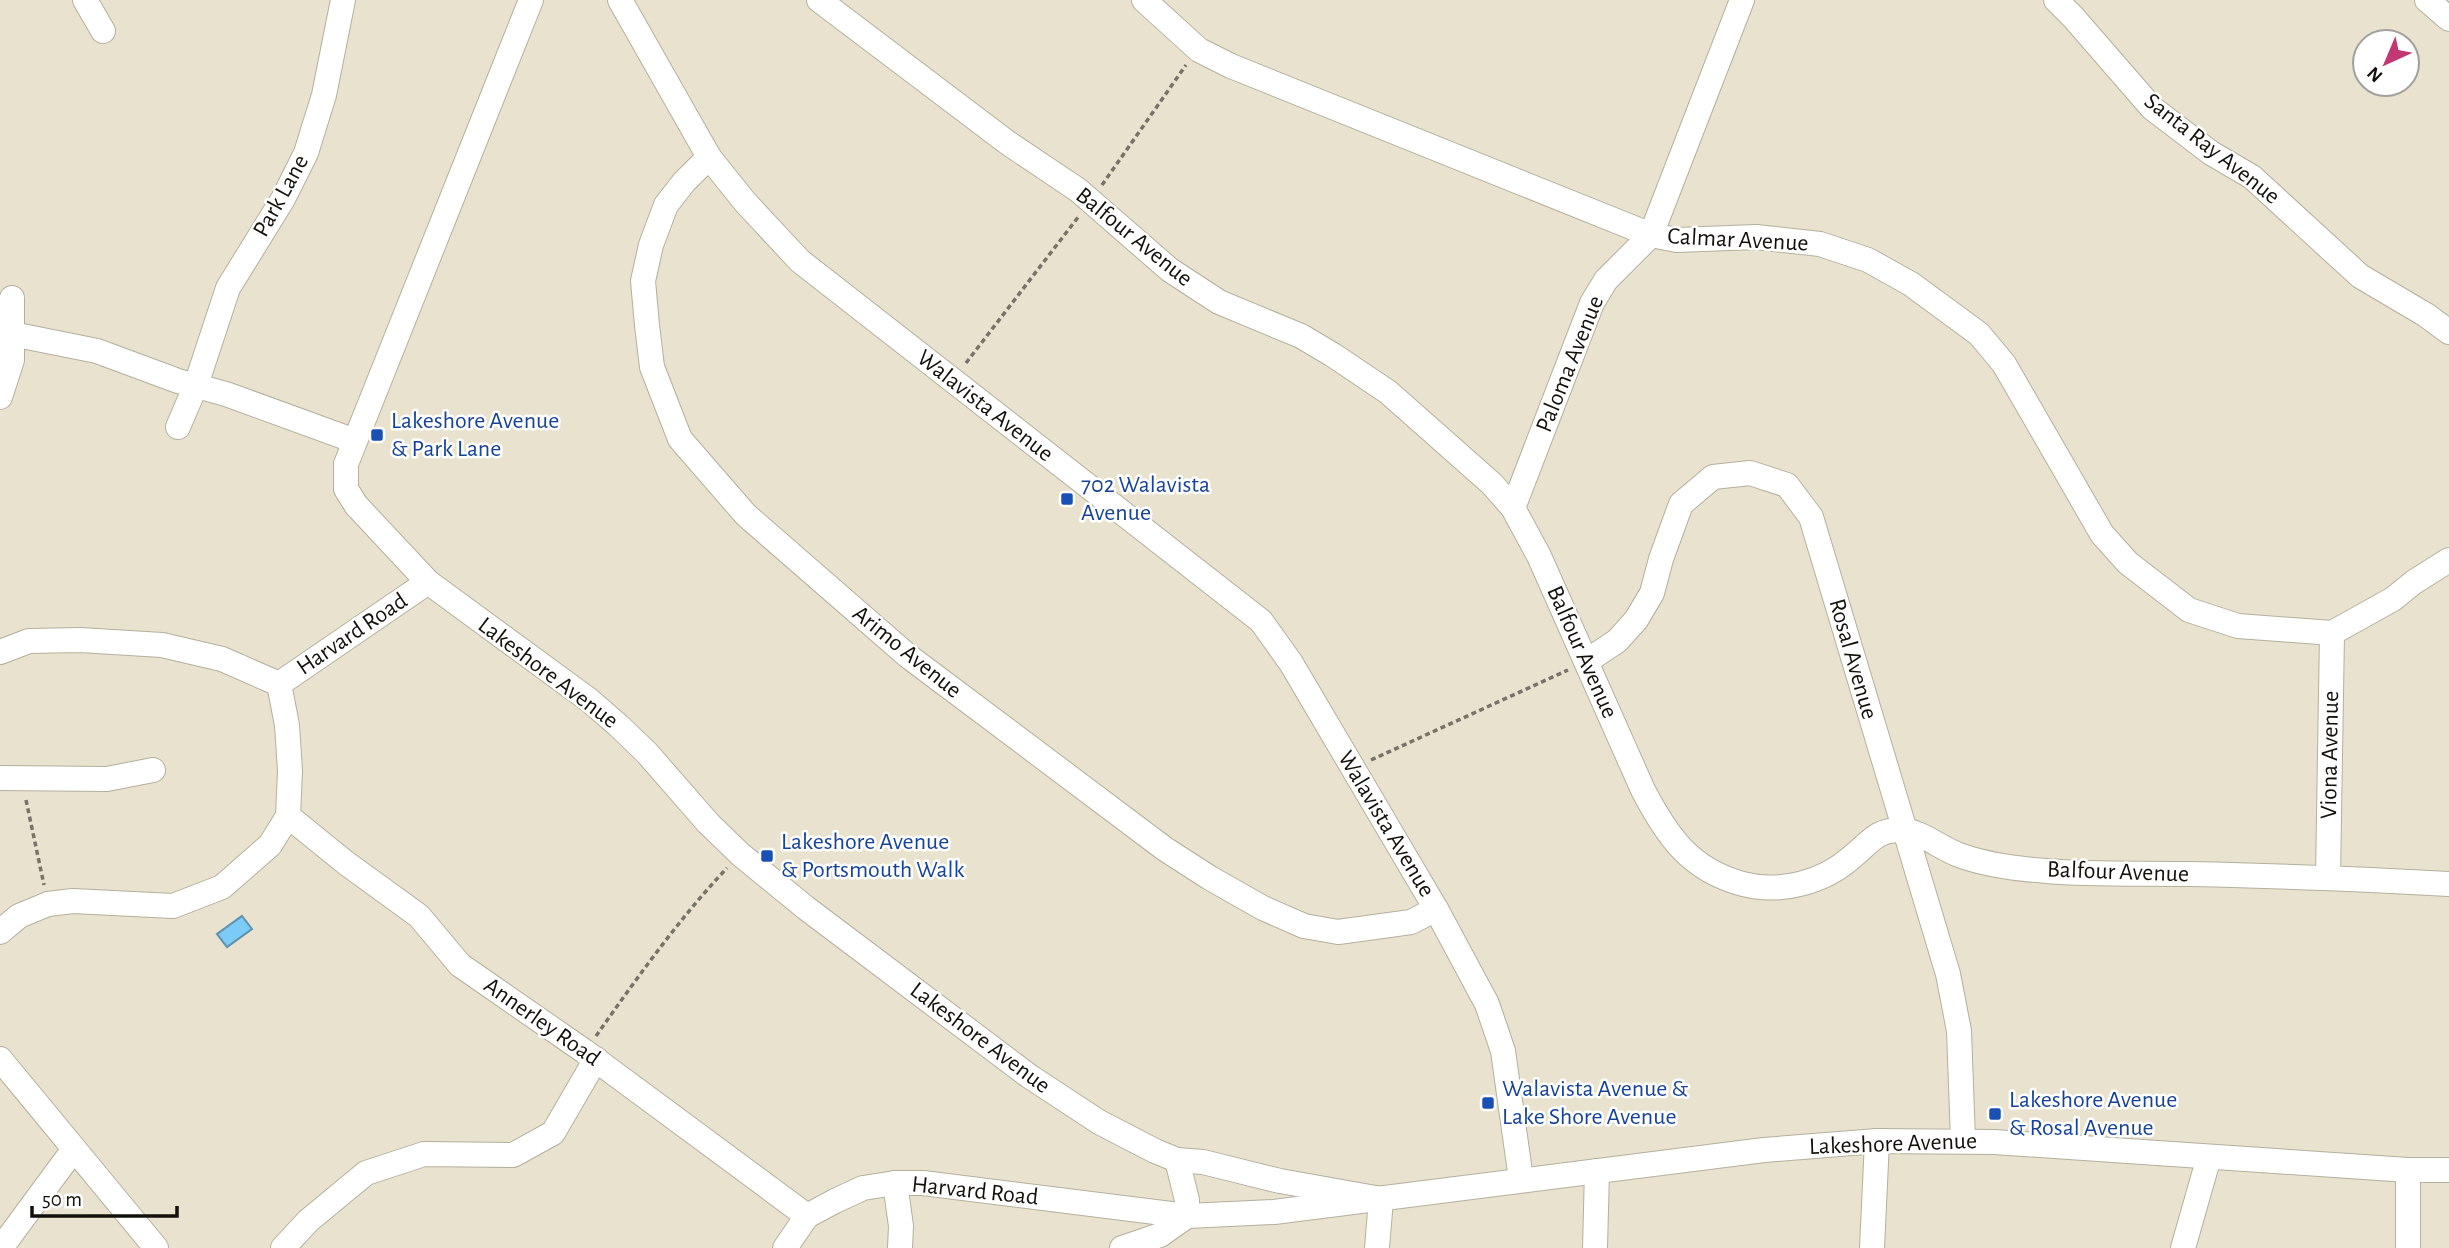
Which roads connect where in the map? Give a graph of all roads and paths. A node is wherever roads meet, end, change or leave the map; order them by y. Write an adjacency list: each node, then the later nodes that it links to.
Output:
1 (85, 0): 11 (street)
2 (343, 0): 20 (street, Park Lane)
3 (531, 0): 23 (street, Lakeshore Avenue)
4 (621, 0): 13 (street, Walavista Avenue)
5 (819, 0): 14 (street, Balfour Avenue)
6 (1144, 0): 12 (street, Calmar Avenue)
7 (1742, 0): 15 (street, Paloma Avenue)
8 (2056, 0): 17 (street, Santa Ray Avenue)
9 (2427, 0): 10 (street)
10 (2449, 19)
11 (103, 31)
12 (1199, 50): 14 (path); 15 (street, Calmar Avenue)
13 (709, 158): 19 (street, Walavista Avenue); 40 (street, Arimo Avenue)
14 (1090, 201): 19 (path); 24 (street, Balfour Avenue)
15 (1651, 235): 24 (street, Paloma Avenue); 27 (street, Calmar Avenue)
16 (12, 298): 18 (street)
17 (2449, 332)
18 (12, 334): 20 (street); 21 (street)
19 (952, 380): 31 (street, Walavista Avenue)
20 (196, 385): 22 (street, Park Lane); 23 (street)
21 (0, 397)
22 (178, 427)
23 (355, 441): 26 (street, Lakeshore Avenue)
24 (1513, 508): 29 (street, Balfour Avenue)
25 (2449, 560): 27 (street)
26 (428, 582): 30 (street, Harvard Road); 36 (street, Lakeshore Avenue)
27 (2332, 633): 37 (street, Viona Avenue)
28 (0, 652): 30 (street)
29 (1587, 661): 31 (path); 35 (street, Balfour Avenue); 35 (street, Rosal Avenue)
30 (279, 684): 34 (street, Harvard Road)
31 (1353, 768): 40 (street, Walavista Avenue)
32 (153, 770): 33 (street)
33 (11, 778): 39 (path)
34 (288, 816): 39 (street, Harvard Road); 42 (street, Annerley Road)
35 (1904, 830): 37 (street, Balfour Avenue); 44 (street, Rosal Avenue)
36 (740, 854): 42 (path); 48 (street, Lakeshore Avenue)
37 (2328, 877): 38 (street, Balfour Avenue)
38 (2449, 884)
39 (48, 904): 41 (street, Harvard Road)
40 (1436, 909): 52 (street, Walavista Avenue)
41 (0, 932)
42 (590, 1055): 55 (street, Annerley Road); 59 (street)
43 (0, 1059): 46 (street)
44 (1963, 1140): 45 (street, Lakeshore Avenue); 47 (street, Lakeshore Avenue)
45 (1877, 1141): 51 (street, Lakeshore Avenue); 65 (street)
46 (74, 1149): 57 (street); 58 (street)
47 (2209, 1157): 49 (street, Lakeshore Avenue); 66 (street)
48 (1177, 1160): 54 (street, Lakeshore Avenue); 56 (street)
49 (2408, 1170): 50 (street, Lakeshore Avenue); 67 (street)
50 (2449, 1170)
51 (1597, 1171): 52 (street, Lakeshore Avenue); 64 (street)
52 (1521, 1179): 54 (street, Lakeshore Avenue)
53 (895, 1183): 55 (street, Harvard Road); 56 (street, Harvard Road); 61 (street)
54 (1381, 1199): 56 (street, Lakeshore Avenue); 63 (street)
55 (807, 1216): 60 (street, Harvard Road)
56 (1187, 1216): 62 (street)
57 (1, 1248)
58 (156, 1248)
59 (282, 1248)
60 (785, 1248)
61 (900, 1248)
62 (1122, 1248)
63 (1377, 1248)
64 (1595, 1248)
65 (1872, 1248)
66 (2183, 1248)
67 (2408, 1248)

